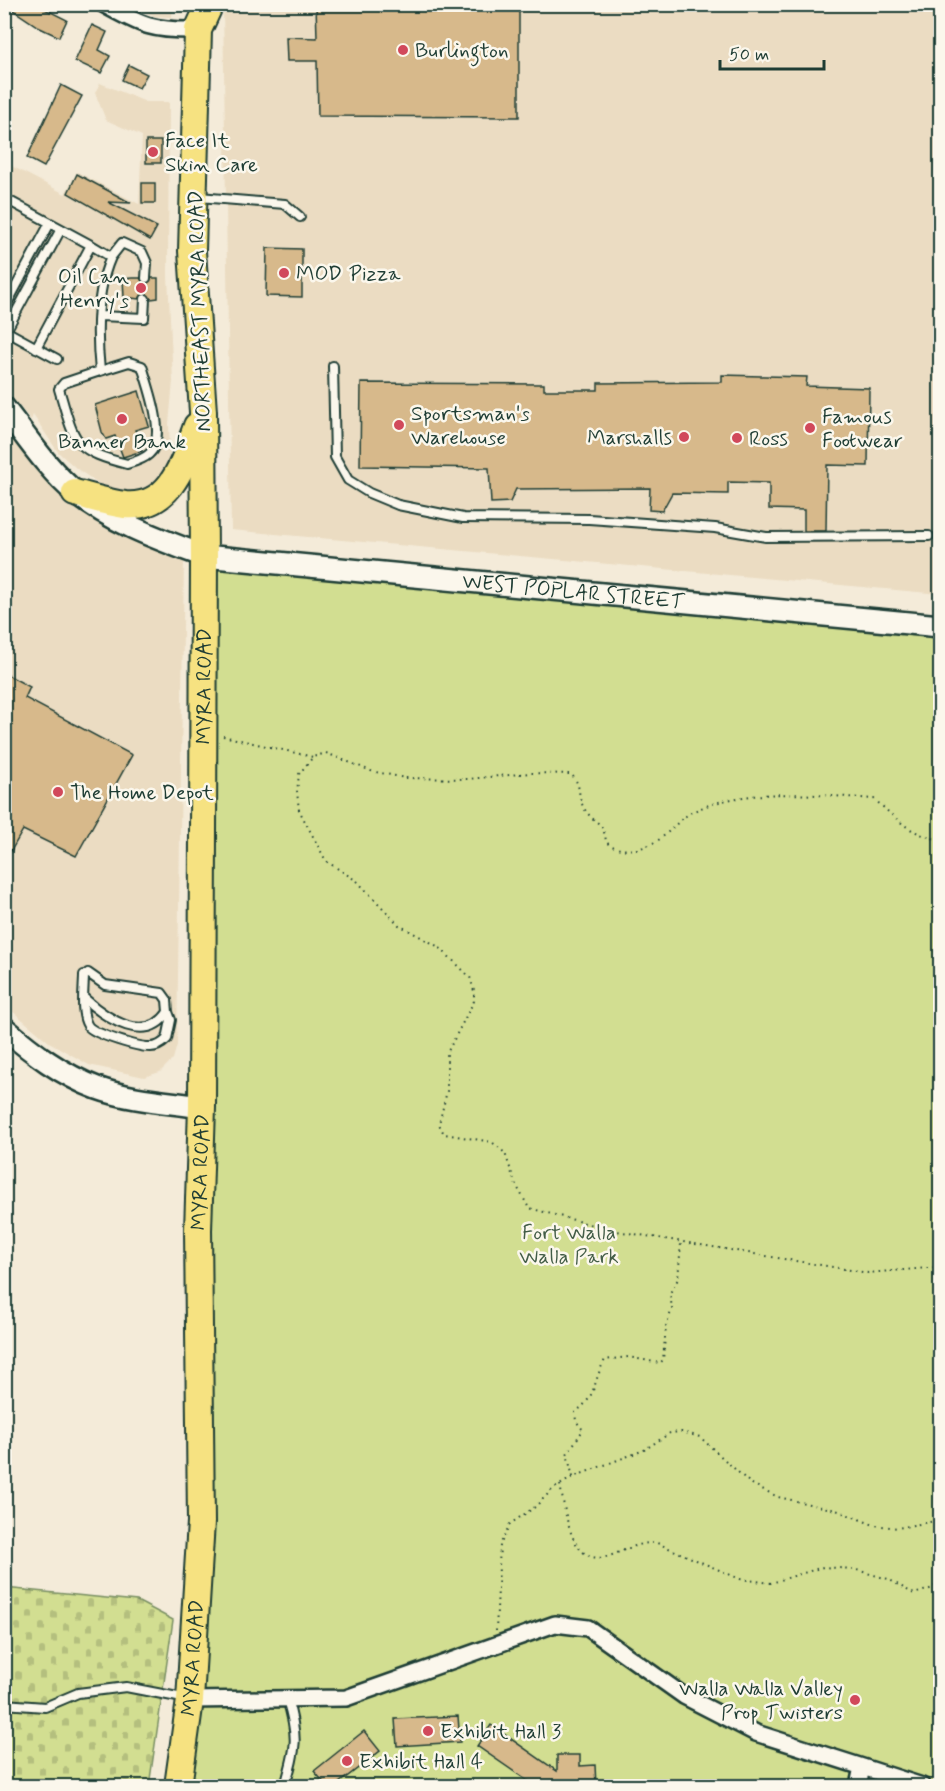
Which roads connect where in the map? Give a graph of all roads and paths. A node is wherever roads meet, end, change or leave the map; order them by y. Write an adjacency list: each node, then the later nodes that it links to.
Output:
1 (103, 4): 4 (street)
2 (187, 4): 4 (highway, NORTHEAST MYRA ROAD)
3 (210, 4): 4 (highway, NORTHEAST MYRA ROAD)
4 (198, 30): 5 (highway, NORTHEAST MYRA ROAD)
5 (194, 197): 7 (lane); 22 (highway, NORTHEAST MYRA ROAD)
6 (4, 198): 8 (lane)
7 (300, 217)
8 (50, 223): 9 (lane); 14 (lane)
9 (61, 229): 10 (lane); 16 (lane)
10 (91, 245): 11 (lane); 17 (lane)
11 (111, 257): 12 (lane); 15 (lane)
12 (146, 278)
13 (145, 299): 15 (lane)
14 (4, 309)
15 (100, 316): 20 (lane)
16 (5, 331): 17 (lane)
17 (36, 348): 18 (lane)
18 (57, 359)
19 (333, 366): 24 (lane)
20 (100, 371): 20 (lane)
21 (4, 408): 23 (main road, WEST POPLAR STREET)
22 (202, 412): 23 (highway); 25 (highway, NORTHEAST MYRA ROAD)
23 (75, 493): 25 (main road, WEST POPLAR STREET)
24 (929, 536)
25 (204, 556): 26 (main road, WEST POPLAR STREET); 33 (highway, MYRA ROAD)
26 (940, 626)
27 (223, 736): 28 (path)
28 (313, 757): 29 (path); 34 (path)
29 (940, 840)
30 (85, 999): 31 (lane); 31 (lane); 31 (lane)
31 (168, 1012)
32 (4, 1028): 33 (main road)
33 (202, 1107): 42 (highway, MYRA ROAD)
34 (681, 1243): 35 (path); 36 (path)
35 (940, 1267)
36 (573, 1477): 37 (path); 38 (path)
37 (560, 1485): 39 (path); 40 (path)
38 (940, 1520)
39 (940, 1581)
40 (495, 1646): 41 (street); 44 (street)
41 (287, 1699): 42 (street); 46 (lane)
42 (190, 1700): 43 (lane); 45 (highway, MYRA ROAD)
43 (4, 1704)
44 (862, 1767): 47 (street); 48 (street)
45 (178, 1786)
46 (285, 1786)
47 (858, 1786)
48 (922, 1786)

